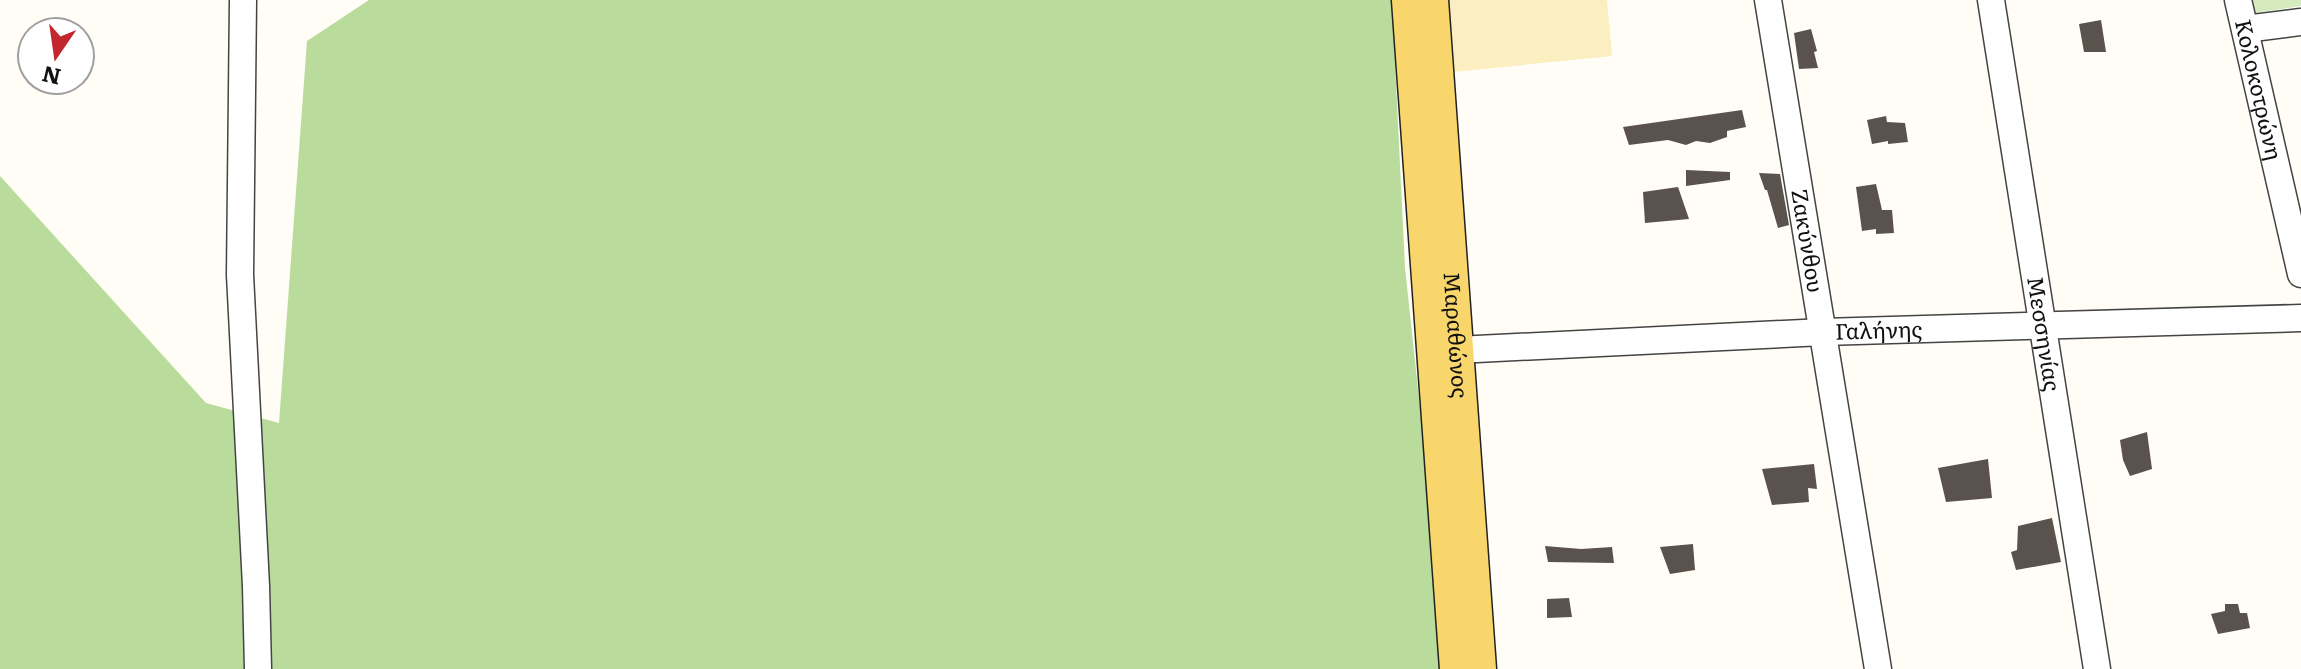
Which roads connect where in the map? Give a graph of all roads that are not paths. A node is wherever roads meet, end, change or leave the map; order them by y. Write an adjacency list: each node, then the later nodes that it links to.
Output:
1 (243, 0): 14 (street)
2 (1408, 0): 15 (main road, Μαραθώνος)
3 (1432, 0): 13 (main road, Μαραθώνος)
4 (1768, 0): 12 (street, Ζακύνθου)
5 (1991, 0): 11 (street, Μεσσηνίας)
6 (2238, 0): 8 (street, Κολοκοτρώνη)
7 (2301, 22): 8 (street)
8 (2245, 29): 9 (street, Κολοκοτρώνη)
9 (2301, 274)
10 (2301, 318): 11 (street, Γαλήνης)
11 (2042, 325): 12 (street, Γαλήνης); 18 (street, Μεσσηνίας)
12 (1823, 332): 13 (street, Γαλήνης); 17 (street, Ζακύνθου)
13 (1457, 350): 16 (main road, Μαραθώνος)
14 (258, 669)
15 (1456, 669)
16 (1480, 669)
17 (1878, 669)
18 (2097, 669)

